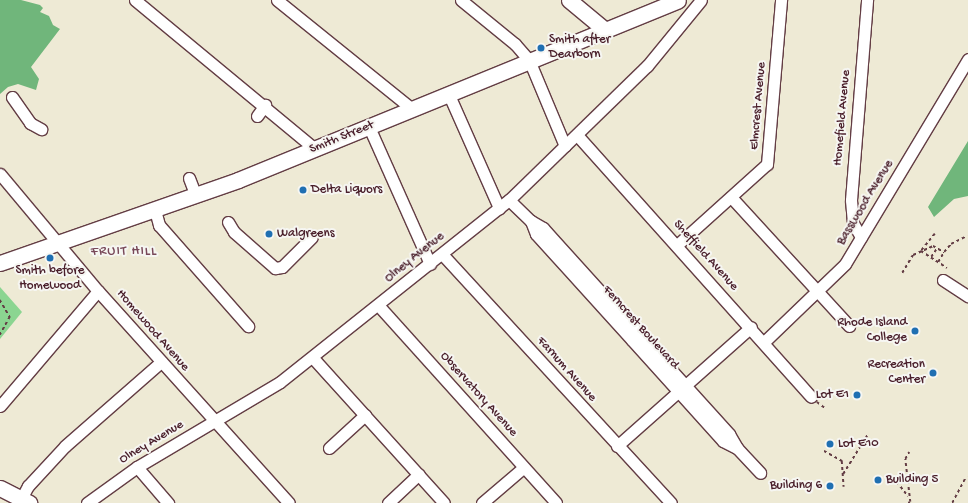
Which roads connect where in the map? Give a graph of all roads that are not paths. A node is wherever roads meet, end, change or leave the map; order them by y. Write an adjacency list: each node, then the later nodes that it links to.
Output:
1 (135, 0): 14 (street)
2 (278, 0): 15 (street)
3 (461, 0): 11 (street)
4 (569, 0): 9 (main road)
5 (678, 0): 9 (main road, Smith Street)
6 (701, 0): 19 (street, Olney Avenue)
7 (781, 0): 25 (street, Elmcrest Avenue)
8 (867, 0): 31 (street, Homefield Avenue)
9 (605, 30): 11 (main road, Smith Street)
10 (968, 59): 31 (street, Basswood Avenue)
11 (529, 60): 12 (main road, Smith Street); 20 (street)
12 (449, 95): 15 (main road, Smith Street); 27 (street)
13 (12, 97): 18 (street)
14 (265, 105): 16 (street); 21 (street)
15 (412, 109): 17 (main road, Smith Street)
16 (257, 116)
17 (369, 127): 21 (main road, Smith Street); 36 (street)
18 (41, 129)
19 (577, 135): 20 (street, Olney Avenue); 33 (street, Sheffield Avenue)
20 (565, 146): 26 (street, Olney Avenue)
21 (315, 149): 24 (main road, Smith Street)
22 (0, 174): 32 (street, Homewood Avenue)
23 (189, 178): 24 (street)
24 (196, 196): 28 (main road, Smith Street)
25 (731, 197): 33 (street, Elmcrest Avenue); 39 (street)
26 (510, 200): 27 (street, Olney Avenue); 48 (street, Ferncrest Boulevard)
27 (499, 208): 34 (street, Olney Avenue)
28 (155, 210): 32 (main road, Smith Street); 42 (street)
29 (228, 222): 30 (street)
30 (312, 237)
31 (860, 237): 39 (street, Basswood Avenue)
32 (57, 244): 35 (main road, Smith Street); 38 (street, Homewood Avenue)
33 (677, 245): 44 (street, Sheffield Avenue)
34 (442, 254): 36 (street, Olney Avenue); 53 (street, Farnum Avenue)
35 (0, 263)
36 (430, 264): 41 (street, Olney Avenue)
37 (943, 280): 40 (street)
38 (98, 291): 47 (street, Homewood Avenue); 50 (street)
39 (818, 292): 43 (street); 45 (street, Basswood Avenue)
40 (968, 296)
41 (378, 306): 46 (street, Olney Avenue); 56 (street, Observatory Avenue)
42 (248, 326)
43 (849, 326)
44 (751, 327): 45 (street, Sheffield Avenue); 48 (street)
45 (764, 342): 49 (street, Sheffield Avenue)
46 (313, 358): 51 (street); 52 (street, Olney Avenue)
47 (161, 362): 52 (street, Homewood Avenue); 61 (street)
48 (682, 388): 53 (street); 57 (street, Ferncrest Boulevard)
49 (811, 397)
50 (0, 406)
51 (365, 415): 54 (street); 58 (street)
52 (215, 422): 55 (street, Olney Avenue); 65 (street, Homewood Avenue)
53 (616, 446): 70 (street, Farnum Avenue)
54 (329, 448)
55 (138, 467): 60 (street, Olney Avenue); 64 (street)
56 (523, 468): 68 (street); 69 (street, Observatory Avenue)
57 (760, 473)
58 (419, 474): 66 (street); 67 (street)
59 (0, 488): 61 (main road)
60 (106, 491): 62 (street, Olney Avenue); 63 (street, Olney Avenue)
61 (25, 501)
62 (87, 503)
63 (99, 503)
64 (168, 503)
65 (289, 503)
66 (388, 503)
67 (444, 503)
68 (482, 503)
69 (556, 503)
70 (671, 503)

